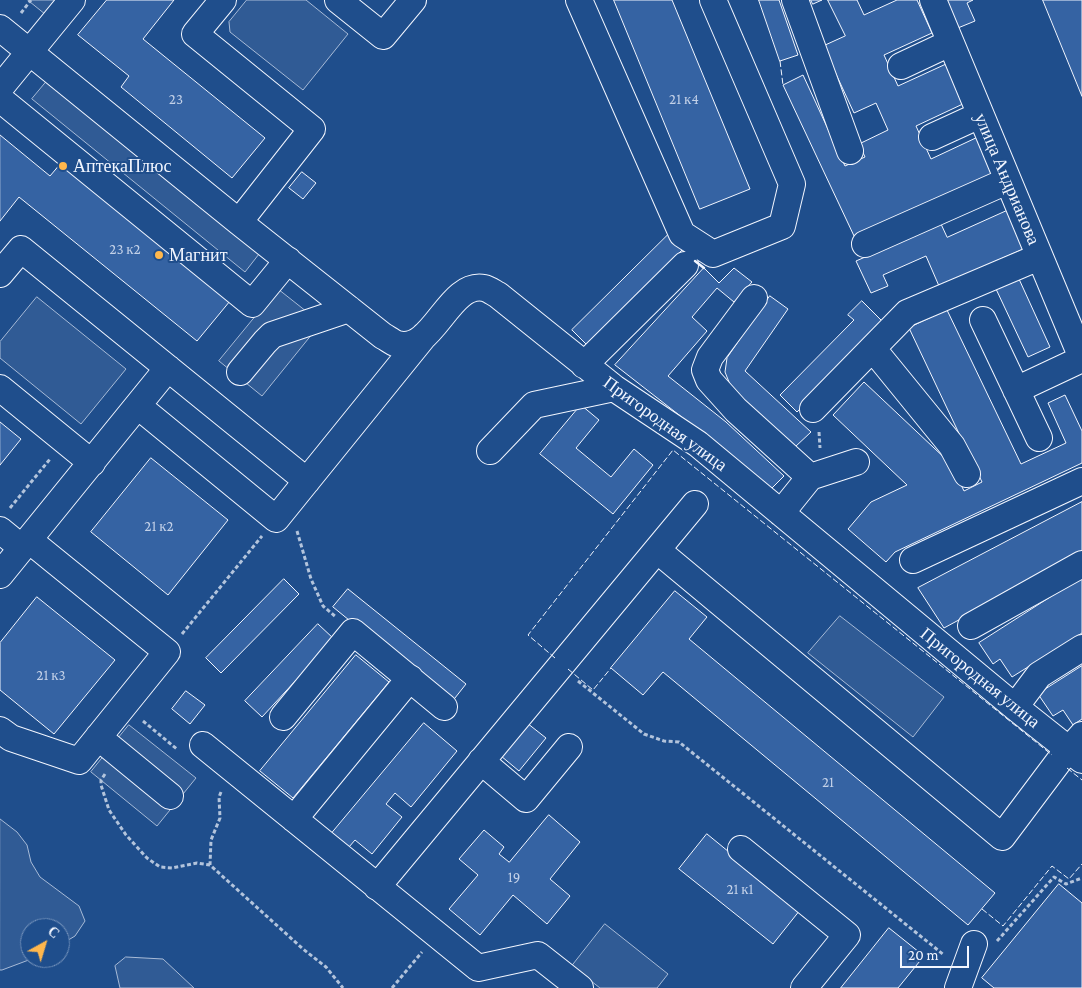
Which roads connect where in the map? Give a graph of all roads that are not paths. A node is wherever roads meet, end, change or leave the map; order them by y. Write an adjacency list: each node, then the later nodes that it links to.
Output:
1 (72, 0): 11 (street)
2 (223, 0): 19 (street)
3 (338, 0): 4 (street)
4 (413, 0)
5 (579, 0): 6 (street)
6 (713, 0)
7 (795, 0): 17 (street)
8 (933, 0): 10 (street, улица Андрианова)
9 (0, 28): 11 (street, Пригородная улица)
10 (950, 43): 12 (street); 15 (street, улица Андрианова)
11 (30, 52): 13 (street); 19 (street, Пригородная улица)
12 (901, 66)
13 (0, 88)
14 (0, 99): 22 (street)
15 (980, 115): 16 (street); 18 (street, улица Андрианова)
16 (932, 137)
17 (850, 151)
18 (1007, 181): 20 (street); 21 (street, улица Андрианова)
19 (239, 222): 22 (street, Пригородная улица)
20 (865, 244)
21 (1039, 257): 29 (street); 30 (street, улица Андрианова)
22 (288, 260): 26 (street, Пригородная улица)
23 (685, 265): 31 (street)
24 (0, 274): 32 (street)
25 (754, 298): 44 (street)
26 (349, 309): 28 (street, Пригородная улица); 33 (street)
27 (983, 320): 36 (street)
28 (424, 336): 31 (street, Пригородная улица); 46 (street)
29 (873, 349): 38 (street); 43 (street)
30 (1082, 358): 36 (street)
31 (584, 365): 35 (street, Пригородная улица)
32 (168, 368): 37 (street); 46 (street)
33 (240, 372)
34 (0, 388): 42 (street)
35 (614, 388): 40 (street); 48 (street, Пригородная улица)
36 (1016, 390): 39 (street)
37 (138, 406): 42 (street); 46 (street)
38 (813, 409)
39 (1039, 438)
40 (490, 451)
41 (856, 462): 44 (street)
42 (92, 463): 50 (street)
43 (967, 474)
44 (810, 477): 48 (street)
45 (1082, 480): 52 (street)
46 (307, 481)
47 (695, 504): 51 (street)
48 (781, 513): 59 (street, Пригородная улица)
49 (3, 522): 50 (street)
50 (26, 544): 54 (street); 62 (street)
51 (657, 550): 65 (street); 66 (street)
52 (913, 560)
53 (1082, 564): 55 (street)
54 (0, 576)
55 (971, 626)
56 (1082, 648): 59 (street)
57 (410, 678): 58 (street); 60 (street); 68 (street)
58 (444, 707)
59 (1015, 707): 65 (street, Пригородная улица)
60 (282, 717)
61 (0, 730): 62 (street)
62 (108, 745): 67 (street)
63 (203, 745): 68 (street)
64 (569, 747): 66 (street)
65 (1078, 749)
66 (481, 761): 70 (street)
67 (170, 796)
68 (294, 818): 70 (street)
69 (741, 849): 74 (street)
70 (377, 886): 73 (street)
71 (985, 944): 72 (street)
72 (961, 980)
73 (580, 988)
74 (804, 988)

